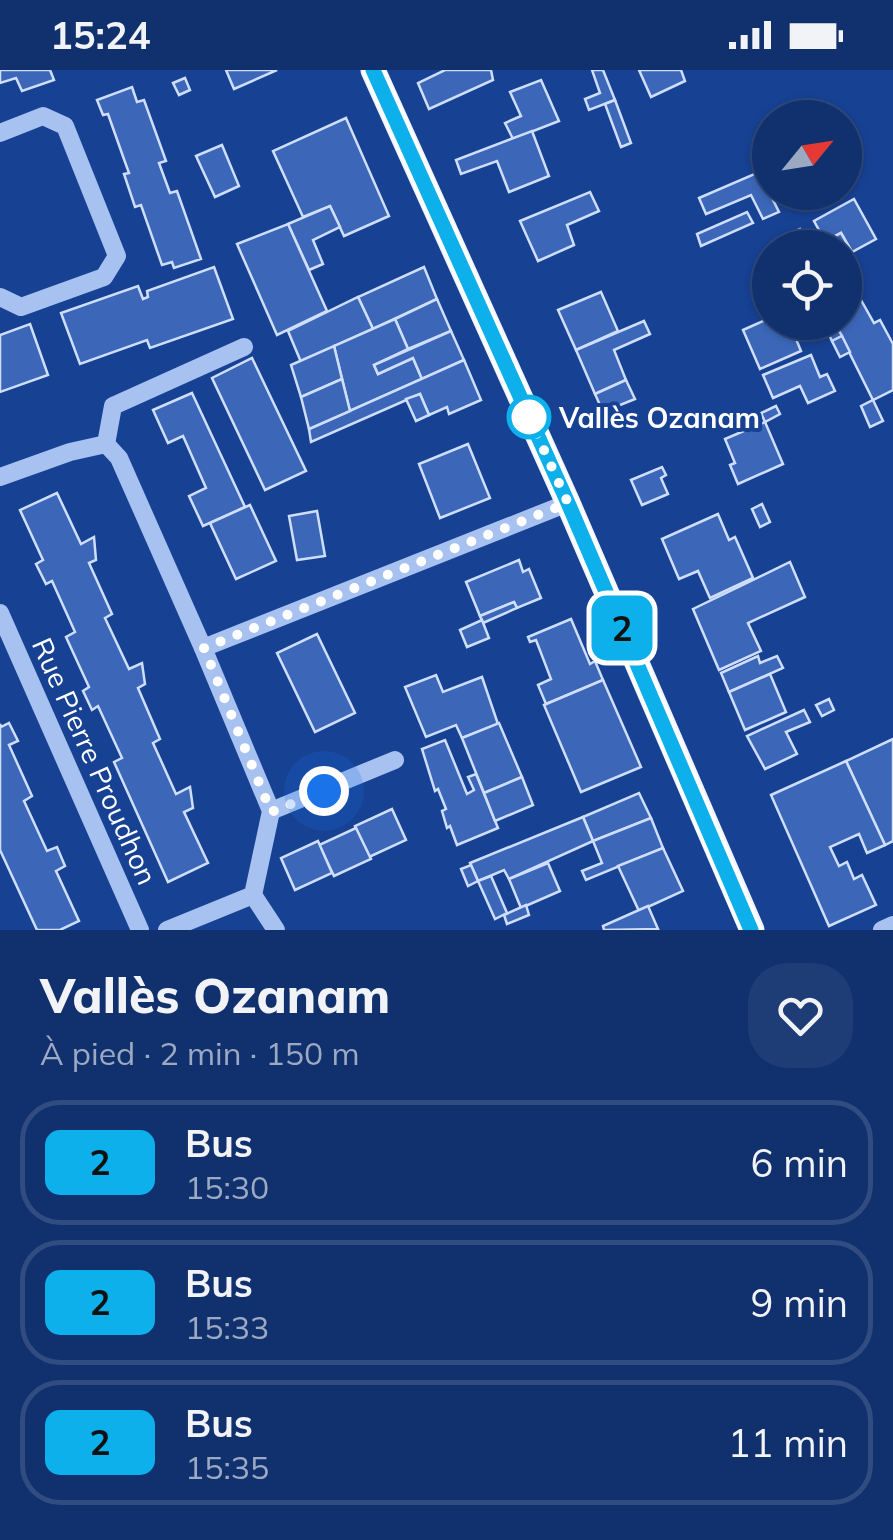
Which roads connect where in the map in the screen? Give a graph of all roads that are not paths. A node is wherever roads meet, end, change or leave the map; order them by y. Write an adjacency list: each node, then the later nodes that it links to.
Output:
1 (373, 70): 7 (main road)
2 (0, 133): 3 (street)
3 (0, 297)
4 (244, 347): 5 (street)
5 (106, 444): 6 (street); 9 (street)
6 (0, 477)
7 (568, 503): 9 (street); 17 (main road)
8 (0, 614): 14 (street, Rue Pierre Proudhon)
9 (204, 648): 11 (street)
10 (394, 760): 11 (street)
11 (271, 812): 12 (street)
12 (252, 894): 15 (street); 16 (street)
13 (893, 925): 18 (street)
14 (140, 930)
15 (167, 930)
16 (276, 930)
17 (752, 930)
18 (882, 930)

